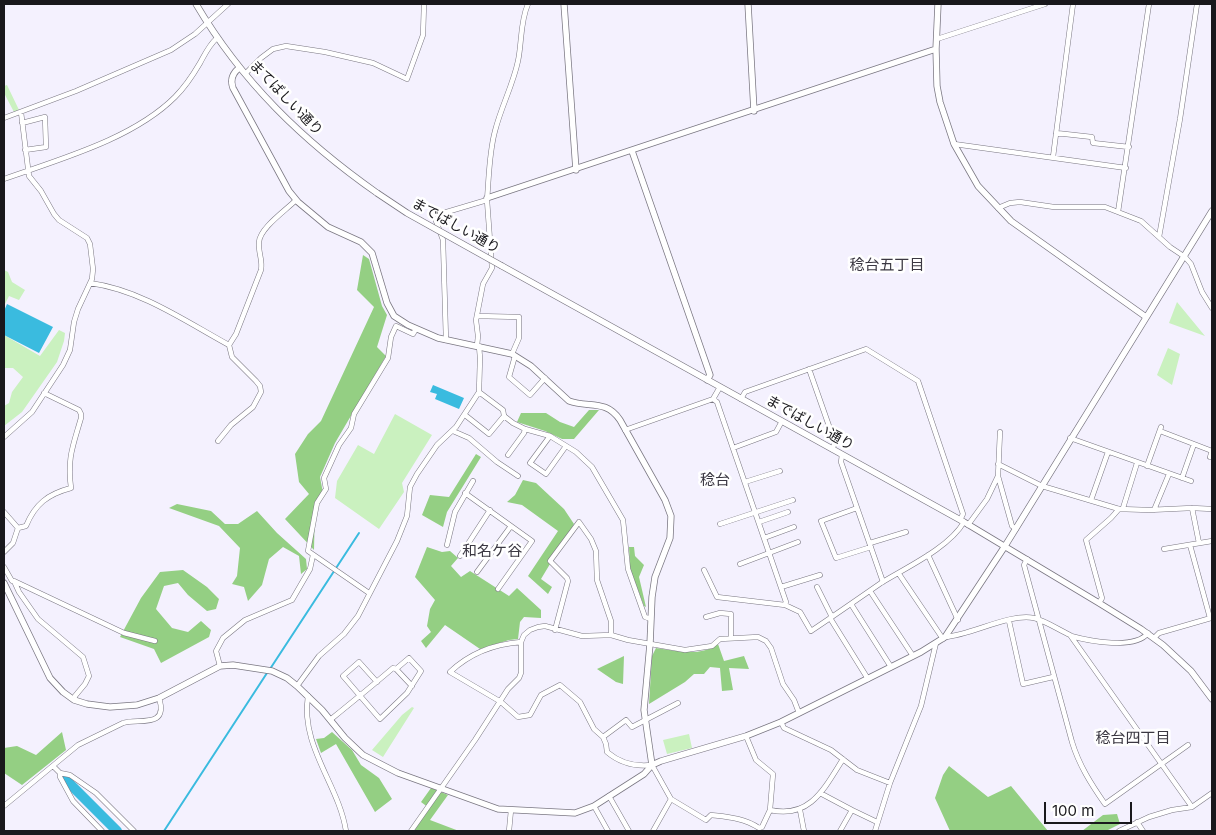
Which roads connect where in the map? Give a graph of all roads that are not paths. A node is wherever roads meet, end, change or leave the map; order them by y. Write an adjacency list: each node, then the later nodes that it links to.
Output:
1 (196, 4): 12 (street, まてばしい通り)
2 (228, 4): 12 (street)
3 (424, 4): 17 (street)
4 (528, 4): 33 (street)
5 (564, 4): 29 (street)
6 (748, 4): 18 (street)
7 (938, 4): 14 (street)
8 (1044, 4): 14 (street)
9 (1073, 4): 22 (street)
10 (1149, 4): 24 (street)
11 (1198, 4): 38 (street)
12 (207, 23): 13 (street, まてばしい通り); 19 (street)
13 (217, 38): 16 (street, まてばしい通り); 30 (street)
14 (937, 39): 15 (street)
15 (936, 49): 18 (street); 23 (street)
16 (239, 68): 17 (street, まてばしい通り); 34 (street)
17 (245, 74): 32 (street, まてばしい通り)
18 (754, 111): 26 (street)
19 (21, 112): 20 (street); 21 (street)
20 (4, 118)
21 (22, 123): 25 (street); 25 (street)
22 (1056, 133): 24 (street); 27 (street)
23 (954, 144): 27 (street); 35 (street)
24 (1128, 147): 28 (street)
25 (25, 150): 30 (street)
26 (632, 151): 29 (street); 51 (street)
27 (1053, 158): 28 (street)
28 (1126, 168): 36 (street)
29 (576, 170): 33 (street)
30 (27, 171): 31 (street); 40 (street)
31 (4, 179)
32 (377, 193): 51 (street, までばしい通り, bridge)
33 (487, 199): 42 (street); 45 (street)
34 (296, 200): 44 (street); 46 (street)
35 (998, 208): 36 (street); 43 (street)
36 (1118, 212): 38 (street)
37 (1212, 212): 39 (street)
38 (1159, 237): 39 (street)
39 (1185, 256): 41 (street); 43 (street)
40 (90, 283): 46 (street); 54 (street)
41 (1212, 308)
42 (477, 316): 47 (street); 48 (street)
43 (1146, 317): 66 (street)
44 (416, 329): 45 (street); 119 (street)
45 (446, 340): 47 (street)
46 (229, 345): 67 (street)
47 (478, 346): 48 (street); 53 (street)
48 (513, 355): 50 (street); 50 (street)
49 (809, 369): 56 (street); 71 (street); 101 (street)
50 (545, 378): 61 (street)
51 (707, 380): 52 (street, までばしい通り)
52 (720, 387): 55 (street); 56 (street, までばしい通り)
53 (479, 392): 57 (street); 58 (street)
54 (44, 393): 65 (street); 105 (street)
55 (713, 399): 61 (street); 70 (street)
56 (740, 399): 59 (street, までばしい通り)
57 (465, 415): 58 (street); 62 (street)
58 (504, 416): 60 (street)
59 (782, 422): 70 (street); 71 (street, までばしい通り)
60 (525, 429): 64 (street); 74 (street)
61 (625, 430): 143 (street)
62 (452, 431): 81 (street); 136 (street)
63 (1000, 432): 77 (street)
64 (550, 436): 69 (street); 69 (street)
65 (4, 437)
66 (1070, 438): 72 (street); 87 (street)
67 (218, 441)
68 (1194, 444): 75 (street); 78 (street); 83 (street)
69 (566, 446): 143 (street)
70 (733, 448): 86 (street)
71 (832, 449): 73 (street, までばしい通り)
72 (1108, 452): 76 (street); 90 (street)
73 (842, 455): 91 (street); 101 (street, までばしい通り)
74 (508, 456)
75 (1210, 457)
76 (1137, 463): 78 (street); 92 (street)
77 (998, 464): 82 (street); 87 (street)
78 (1147, 466): 80 (street)
79 (780, 471): 86 (street)
80 (1170, 474): 83 (street); 96 (street)
81 (518, 476)
82 (998, 476): 101 (street); 106 (street)
83 (1182, 478): 85 (street)
84 (473, 481): 88 (street)
85 (1191, 481)
86 (745, 482): 99 (street)
87 (1042, 486): 90 (street); 106 (street)
88 (465, 493): 95 (street); 112 (street)
89 (792, 500): 99 (street)
90 (1091, 500): 92 (street)
91 (857, 508): 113 (street); 113 (street)
92 (1121, 508): 96 (street); 137 (street)
93 (1192, 508): 94 (street); 96 (street); 111 (street)
94 (1212, 509)
95 (490, 510): 103 (street); 121 (street)
96 (1154, 510)
97 (4, 512): 105 (street)
98 (788, 512): 100 (street)
99 (755, 513): 100 (street); 102 (street)
100 (759, 522): 108 (street)
101 (964, 522): 115 (street, までばしい通り); 120 (street)
102 (720, 524)
103 (511, 526): 126 (street); 134 (street)
104 (794, 527): 108 (street)
105 (18, 528): 117 (street)
106 (1016, 529): 115 (street)
107 (906, 532): 113 (street)
108 (764, 538): 118 (street)
109 (1212, 541): 111 (street)
110 (798, 542): 118 (street)
111 (1198, 543): 114 (street)
112 (447, 545)
113 (870, 545): 130 (street)
114 (1190, 545): 116 (street); 142 (street)
115 (1005, 546): 122 (street, までばしい通り); 144 (street)
116 (1164, 549)
117 (4, 552)
118 (769, 553): 123 (street); 132 (street)
119 (313, 555): 136 (street); 159 (street)
120 (928, 555): 128 (street); 144 (street)
121 (460, 556)
122 (1027, 559): 137 (street, までばしい通り); 145 (street)
123 (740, 564)
124 (4, 567): 129 (street)
125 (704, 570): 139 (street)
126 (477, 572)
127 (820, 574): 132 (street)
128 (899, 574): 130 (street); 152 (street)
129 (14, 581): 154 (street); 171 (street)
130 (883, 582): 135 (street)
131 (4, 583): 171 (street)
132 (781, 587): 139 (street)
133 (817, 587): 141 (street)
134 (498, 588)
135 (870, 591): 138 (street); 158 (street)
136 (369, 593): 165 (street)
137 (1099, 603): 148 (street, までばしい通り)
138 (851, 604): 141 (street); 160 (street)
139 (785, 605): 141 (street)
140 (706, 617): 151 (street)
141 (831, 617): 163 (street)
142 (1211, 618): 153 (street)
143 (651, 619): 157 (street)
144 (958, 620): 152 (street)
145 (1039, 620): 146 (street); 150 (street); 162 (street)
146 (1009, 621): 152 (street); 162 (street)
147 (555, 630): 149 (street); 149 (street); 155 (street)
148 (1148, 633): 150 (street); 153 (street, までばしい通り)
149 (611, 635): 157 (street)
150 (1070, 635): 182 (street)
151 (731, 638): 157 (street); 174 (street)
152 (944, 638): 156 (street)
153 (1154, 638): 170 (street, までばしい通り)
154 (155, 641)
155 (521, 642): 172 (street); 172 (street)
156 (936, 643): 158 (street); 186 (street)
157 (650, 644): 176 (street)
158 (913, 656): 160 (street)
159 (220, 666): 165 (street); 169 (street)
160 (891, 667): 163 (street)
161 (396, 670): 164 (street); 166 (street); 166 (street)
162 (1054, 677): 182 (street)
163 (868, 679): 174 (street)
164 (377, 682): 168 (street); 168 (street)
165 (297, 686): 167 (street)
166 (412, 686): 168 (street)
167 (308, 696): 175 (street); 204 (street)
168 (360, 696): 175 (street)
169 (159, 698): 171 (street); 184 (street)
170 (1212, 699)
171 (74, 700)
172 (501, 702): 179 (street); 187 (street)
173 (678, 704): 176 (street)
174 (799, 713): 177 (street)
175 (330, 720): 187 (street)
176 (645, 722): 179 (street); 183 (street)
177 (781, 722): 178 (street); 181 (street)
178 (746, 736): 183 (street); 196 (street)
179 (603, 737): 183 (street)
180 (1188, 745): 182 (street)
181 (842, 759): 186 (street); 188 (street)
182 (1162, 763): 194 (street)
183 (652, 765): 190 (street); 191 (street)
184 (53, 766): 185 (street); 192 (street)
185 (60, 773): 202 (street); 203 (street)
186 (890, 782): 199 (street)
187 (441, 788): 195 (street); 205 (street)
188 (820, 793): 197 (street); 198 (street)
189 (1212, 794): 194 (street)
190 (609, 796): 193 (street); 208 (street)
191 (671, 799): 201 (street); 209 (street)
192 (4, 806)
193 (594, 806): 195 (street); 207 (street)
194 (1192, 807): 200 (street)
195 (511, 810): 206 (street)
196 (770, 810): 197 (street); 201 (street)
197 (800, 810): 210 (street)
198 (852, 810): 199 (street); 211 (street)
199 (877, 822): 212 (street)
200 (1137, 822): 213 (street); 214 (street)
201 (758, 830)
202 (102, 831)
203 (134, 831)
204 (346, 831)
205 (411, 831)
206 (509, 831)
207 (608, 831)
208 (629, 831)
209 (654, 831)
210 (804, 831)
211 (840, 831)
212 (875, 831)
213 (1119, 831)
214 (1143, 831)

